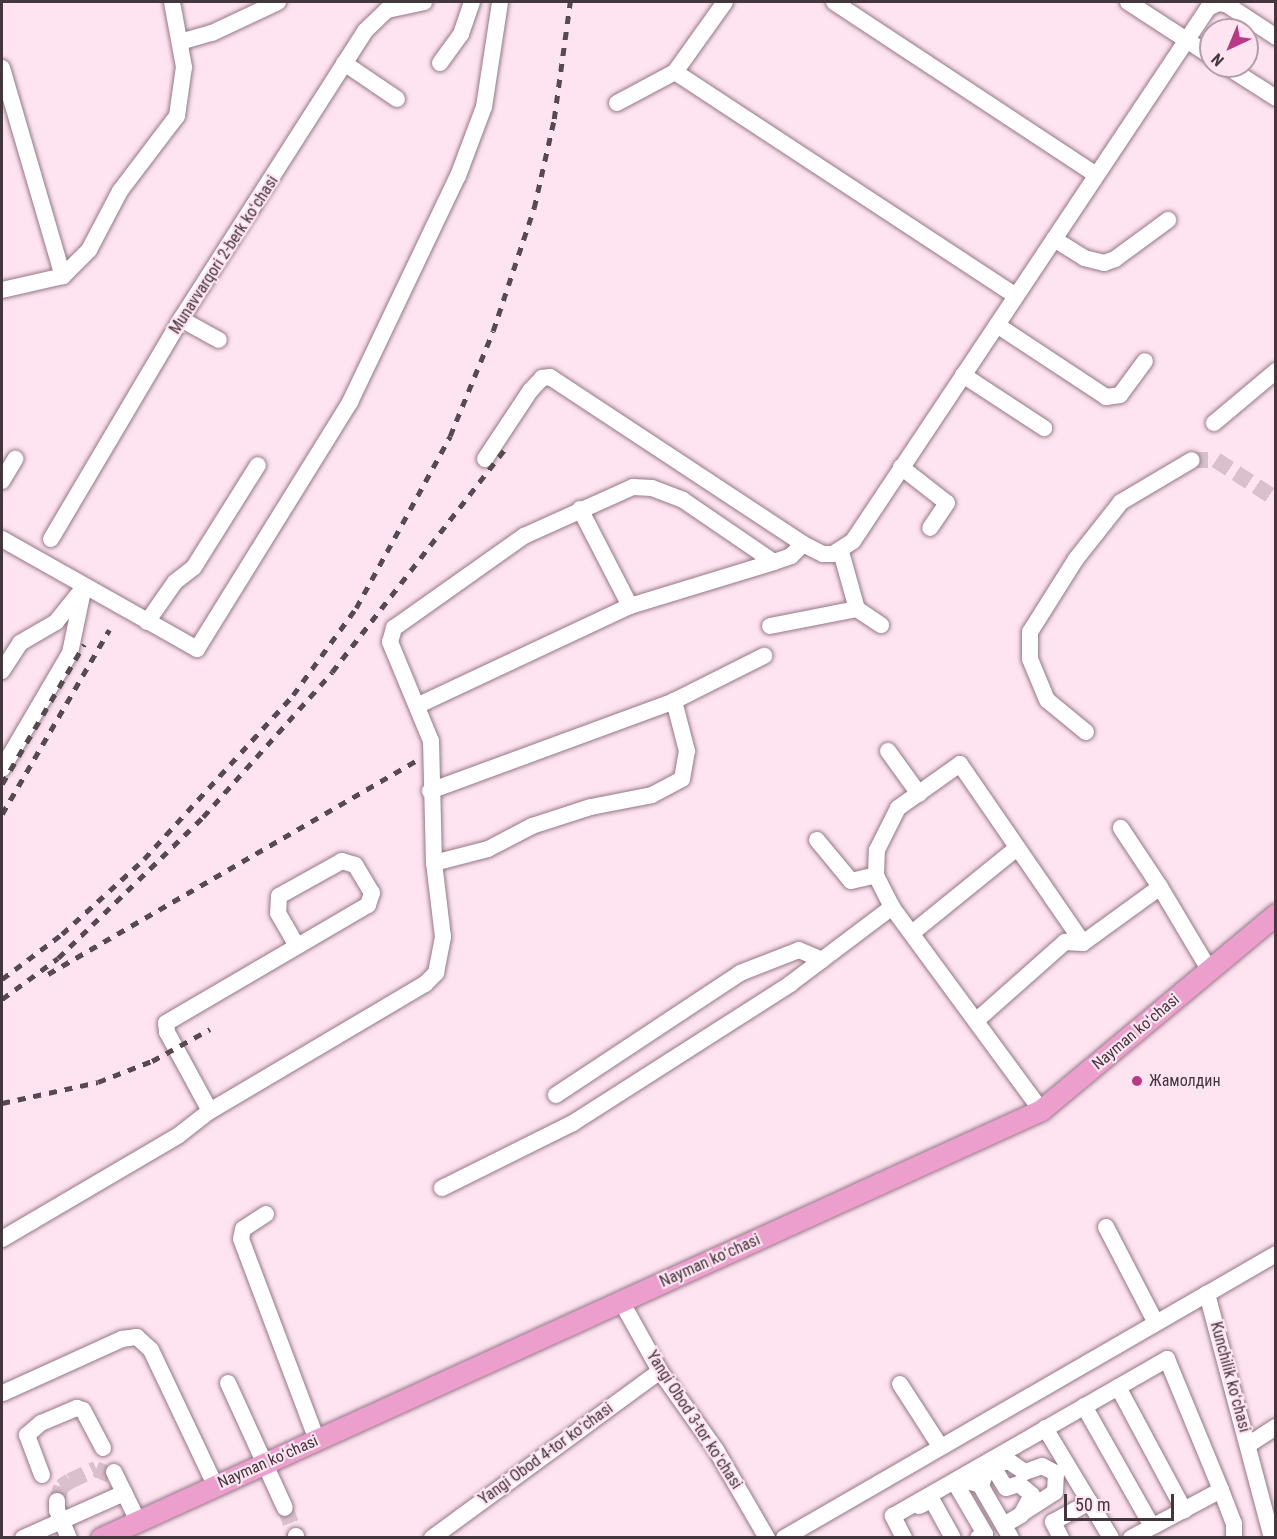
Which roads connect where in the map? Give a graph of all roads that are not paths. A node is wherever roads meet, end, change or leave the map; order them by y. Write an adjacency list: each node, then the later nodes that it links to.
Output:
1 (172, 2): 11 (street)
2 (278, 2): 11 (street)
3 (424, 2): 13 (street, Munavvarqori 2-berk koʻchasi)
4 (472, 2): 14 (street)
5 (500, 2): 51 (street)
6 (725, 2): 16 (street)
7 (834, 2): 21 (street)
8 (1128, 2): 10 (street)
9 (1275, 37): 10 (street)
10 (1187, 41): 12 (street); 21 (street)
11 (180, 42): 24 (street)
12 (1199, 48)
13 (344, 63): 19 (street); 27 (street, Munavvarqori 2-berk koʻchasi)
14 (440, 63)
15 (2, 69): 24 (street)
16 (675, 72): 20 (street); 26 (street)
17 (1244, 78): 18 (street)
18 (1275, 98)
19 (397, 99)
20 (617, 103)
21 (1096, 175): 23 (street)
22 (1168, 220): 23 (street)
23 (1054, 239): 26 (street)
24 (63, 276): 25 (street)
25 (2, 290)
26 (1016, 296): 28 (street)
27 (181, 319): 29 (street); 44 (street, Munavvarqori 2-berk koʻchasi)
28 (997, 325): 30 (street); 32 (street)
29 (219, 340)
30 (1145, 361)
31 (1275, 371): 33 (street)
32 (963, 375): 34 (street); 39 (street)
33 (1214, 423)
34 (1044, 428)
35 (15, 459): 40 (street)
36 (485, 459): 45 (street)
37 (1192, 460): 58 (street)
38 (258, 465): 51 (street)
39 (901, 467): 42 (street); 46 (street)
40 (2, 481)
41 (580, 508): 47 (street); 49 (street); 57 (street)
42 (930, 528)
43 (2, 539): 48 (street)
44 (51, 539)
45 (803, 544): 46 (street); 47 (street)
46 (841, 552): 50 (street)
47 (774, 562): 49 (street)
48 (84, 586): 51 (street); 55 (street); 60 (street)
49 (630, 606): 57 (street)
50 (857, 609): 52 (street); 53 (street)
51 (147, 621)
52 (770, 626)
53 (881, 626)
54 (764, 656): 56 (street)
55 (2, 671)
56 (674, 701): 61 (street); 66 (street)
57 (419, 705): 61 (street)
58 (1086, 732)
59 (888, 751): 62 (street)
60 (2, 769)
61 (430, 791): 66 (street)
62 (919, 794): 65 (street); 67 (street)
63 (1121, 828): 68 (street)
64 (817, 840): 67 (street)
65 (1017, 848): 71 (street); 72 (street)
66 (434, 863): 79 (street)
67 (876, 875): 69 (street)
68 (1160, 887): 72 (street); 75 (street)
69 (892, 907): 71 (street); 74 (street)
70 (1275, 914): 75 (main road, Nayman koʻchasi)
71 (912, 933): 76 (street)
72 (1083, 944): 76 (street)
73 (297, 946): 73 (street); 79 (street)
74 (822, 960): 77 (street); 80 (street)
75 (1209, 971): 78 (main road, Nayman koʻchasi)
76 (977, 1020): 78 (street)
77 (556, 1095)
78 (1041, 1110): 86 (main road, Nayman koʻchasi)
79 (210, 1111): 83 (street)
80 (442, 1188)
81 (266, 1214): 96 (street)
82 (1106, 1227): 87 (street)
83 (2, 1239)
84 (1275, 1254): 85 (street)
85 (1207, 1294): 87 (street); 97 (street, Kunchilik koʻchasi)
86 (621, 1301): 88 (street, Yangi Obod 3-tor koʻchasi); 96 (main road, Nayman koʻchasi)
87 (1156, 1323): 98 (street)
88 (660, 1371): 119 (street, Yangi Obod 4-tor koʻchasi); 120 (street, Yangi Obod 3-tor koʻchasi)
89 (228, 1383): 100 (street)
90 (900, 1384): 98 (street)
91 (1118, 1387): 93 (street); 107 (street); 111 (street)
92 (3, 1392): 104 (street)
93 (1084, 1406): 95 (street); 114 (street)
94 (1275, 1427): 97 (street)
95 (1045, 1428): 101 (street); 106 (street)
96 (317, 1440): 100 (main road, Nayman koʻchasi)
97 (1248, 1445): 130 (street, Kunchilik koʻchasi)
98 (940, 1446): 121 (street)
99 (103, 1448): 103 (street)
100 (265, 1462): 104 (main road, Nayman koʻchasi); 109 (street)
101 (972, 1470): 105 (street); 122 (street)
102 (994, 1470): 105 (street); 112 (street); 112 (street)
103 (42, 1475)
104 (215, 1485): 113 (main road, Nayman koʻchasi)
105 (981, 1485): 115 (street); 125 (street)
106 (1080, 1486): 108 (street); 115 (street)
107 (1221, 1490): 111 (street); 129 (street)
108 (1090, 1502): 126 (street); 127 (street)
109 (285, 1508)
110 (57, 1509): 113 (street); 117 (street); 118 (street)
111 (1184, 1510): 114 (street)
112 (1024, 1512): 115 (street)
113 (139, 1523): 116 (main road, Nayman koʻchasi)
114 (1152, 1526): 128 (street)
115 (1004, 1533)
116 (105, 1537)
117 (23, 1538)
118 (69, 1538)
119 (432, 1538)
120 (767, 1538)
121 (784, 1538)
122 (904, 1538)
123 (913, 1538): 124 (street)
124 (953, 1538)
125 (978, 1538)
126 (1061, 1538)
127 (1111, 1538)
128 (1131, 1538)
129 (1234, 1538)
130 (1272, 1538)

